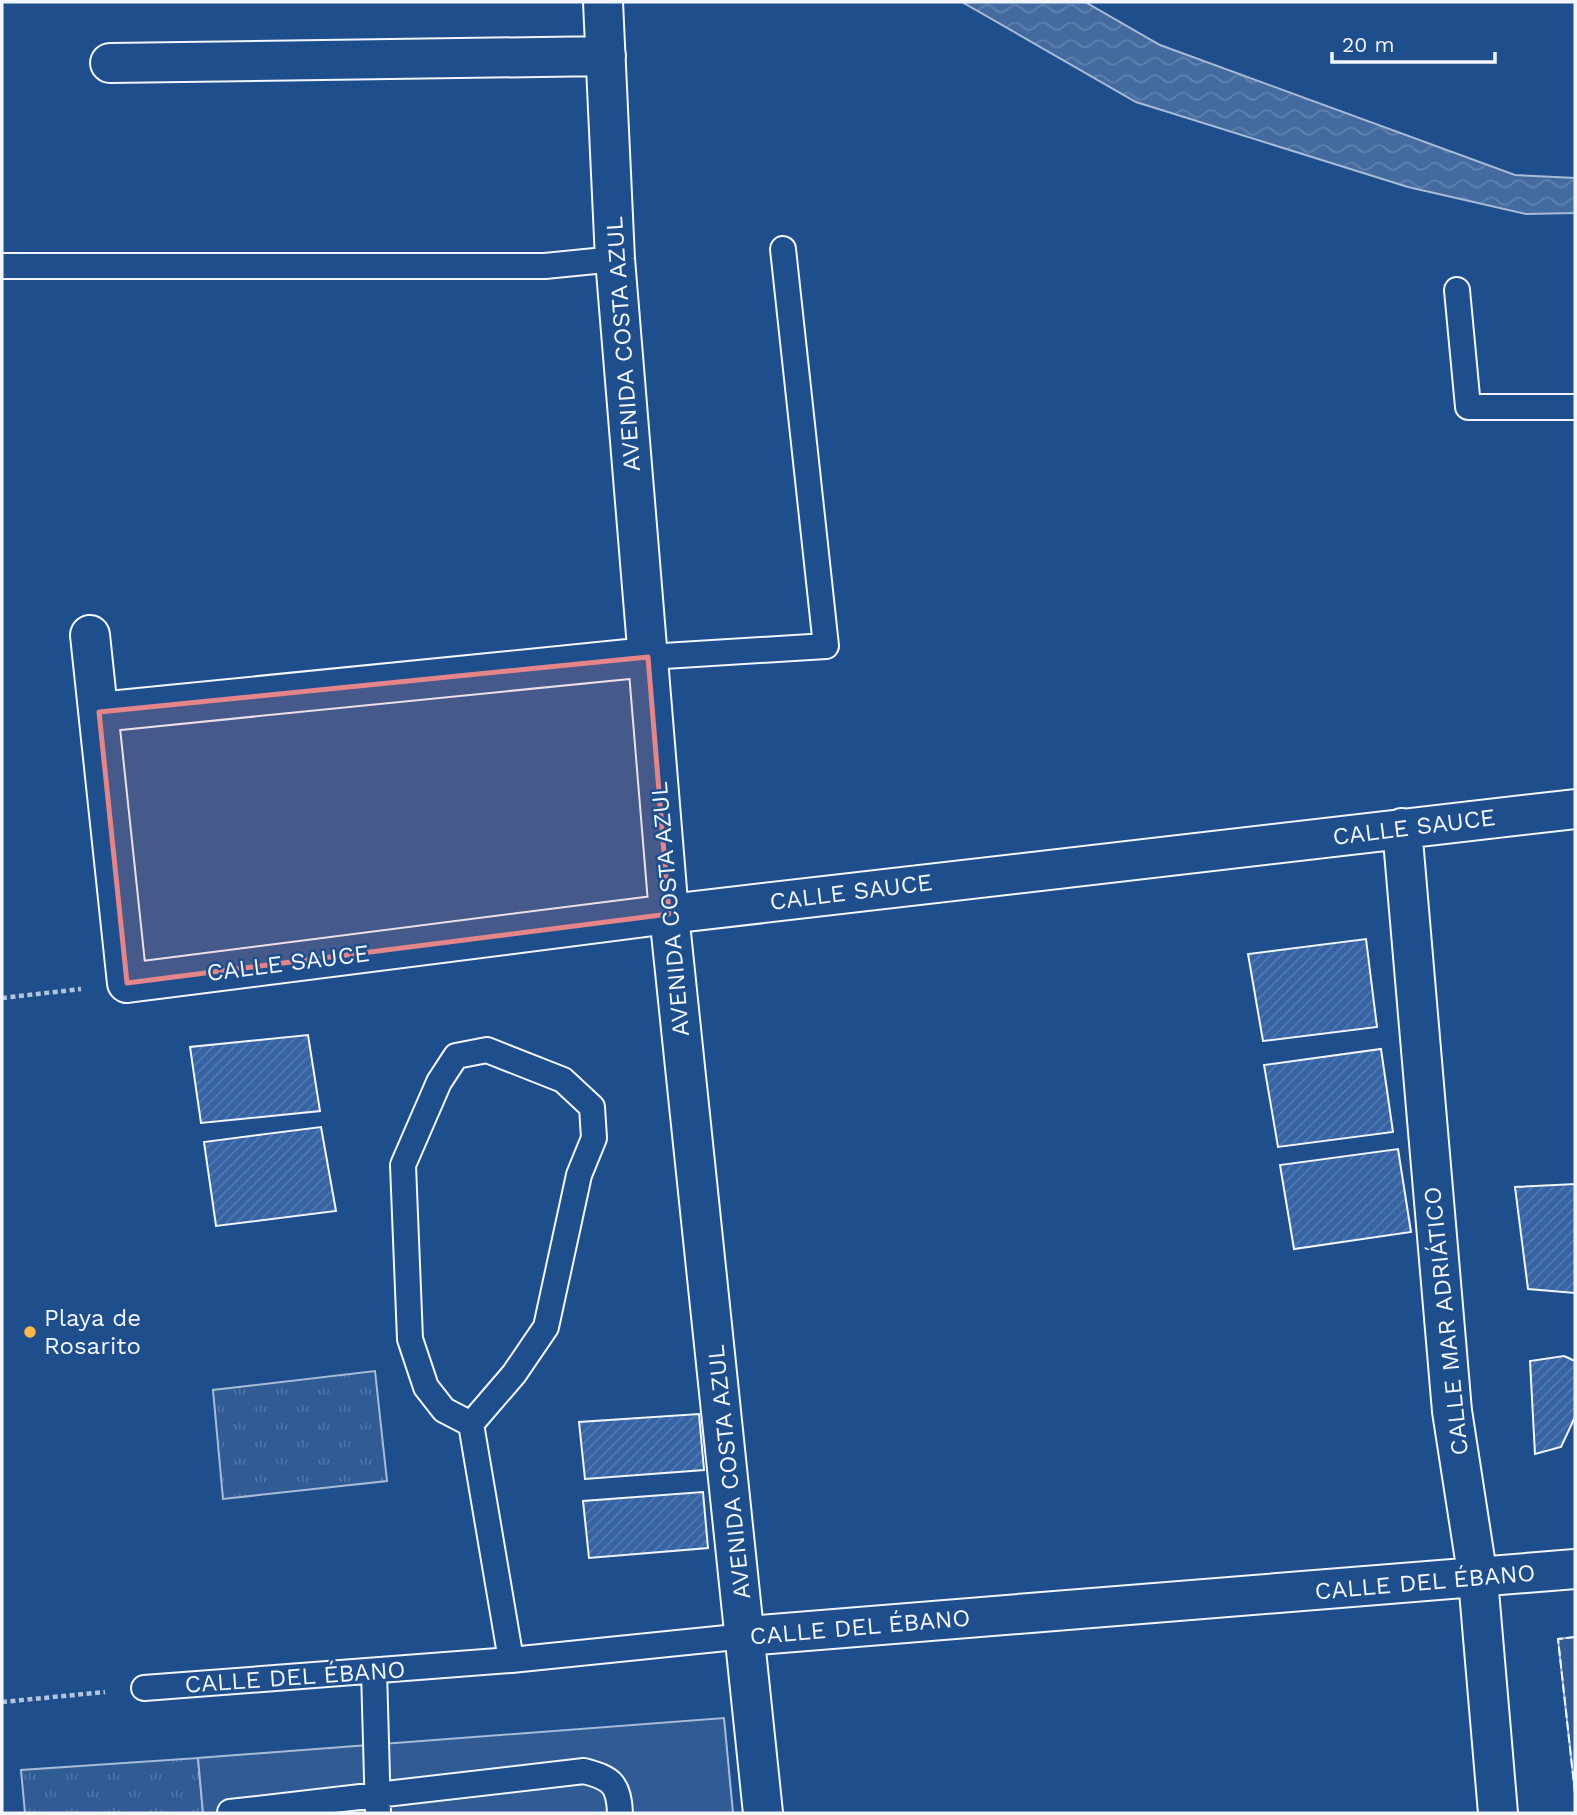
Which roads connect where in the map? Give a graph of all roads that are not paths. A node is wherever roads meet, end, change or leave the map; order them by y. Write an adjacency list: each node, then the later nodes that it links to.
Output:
1 (603, 2): 2 (street, AVENIDA COSTA AZUL)
2 (606, 57): 3 (street); 5 (street, AVENIDA COSTA AZUL)
3 (110, 63)
4 (783, 249): 10 (lane)
5 (615, 259): 6 (lane); 10 (street, AVENIDA COSTA AZUL)
6 (2, 266)
7 (1457, 290): 8 (lane)
8 (1575, 407)
9 (90, 635): 11 (street)
10 (648, 657): 11 (street); 14 (street, AVENIDA COSTA AZUL)
11 (99, 712): 14 (street, CALLE SAUCE)
12 (1575, 808): 13 (street, CALLE SAUCE)
13 (1402, 828): 14 (street, CALLE SAUCE); 17 (street, CALLE MAR ADRIÁTICO)
14 (669, 914): 18 (street, AVENIDA COSTA AZUL)
15 (471, 1424): 15 (lane); 19 (lane)
16 (1575, 1569): 17 (street, CALLE DEL ÉBANO)
17 (1478, 1578): 18 (street, CALLE DEL ÉBANO); 26 (street, CALLE MAR ADRIÁTICO)
18 (746, 1636): 19 (lane, CALLE DEL ÉBANO); 25 (street, AVENIDA COSTA AZUL)
19 (512, 1660): 20 (lane, CALLE DEL ÉBANO)
20 (374, 1671): 21 (lane, CALLE DEL ÉBANO); 22 (lane)
21 (144, 1688)
22 (377, 1805): 23 (lane); 24 (lane)
23 (230, 1812)
24 (620, 1813)
25 (763, 1813)
26 (1498, 1813)

